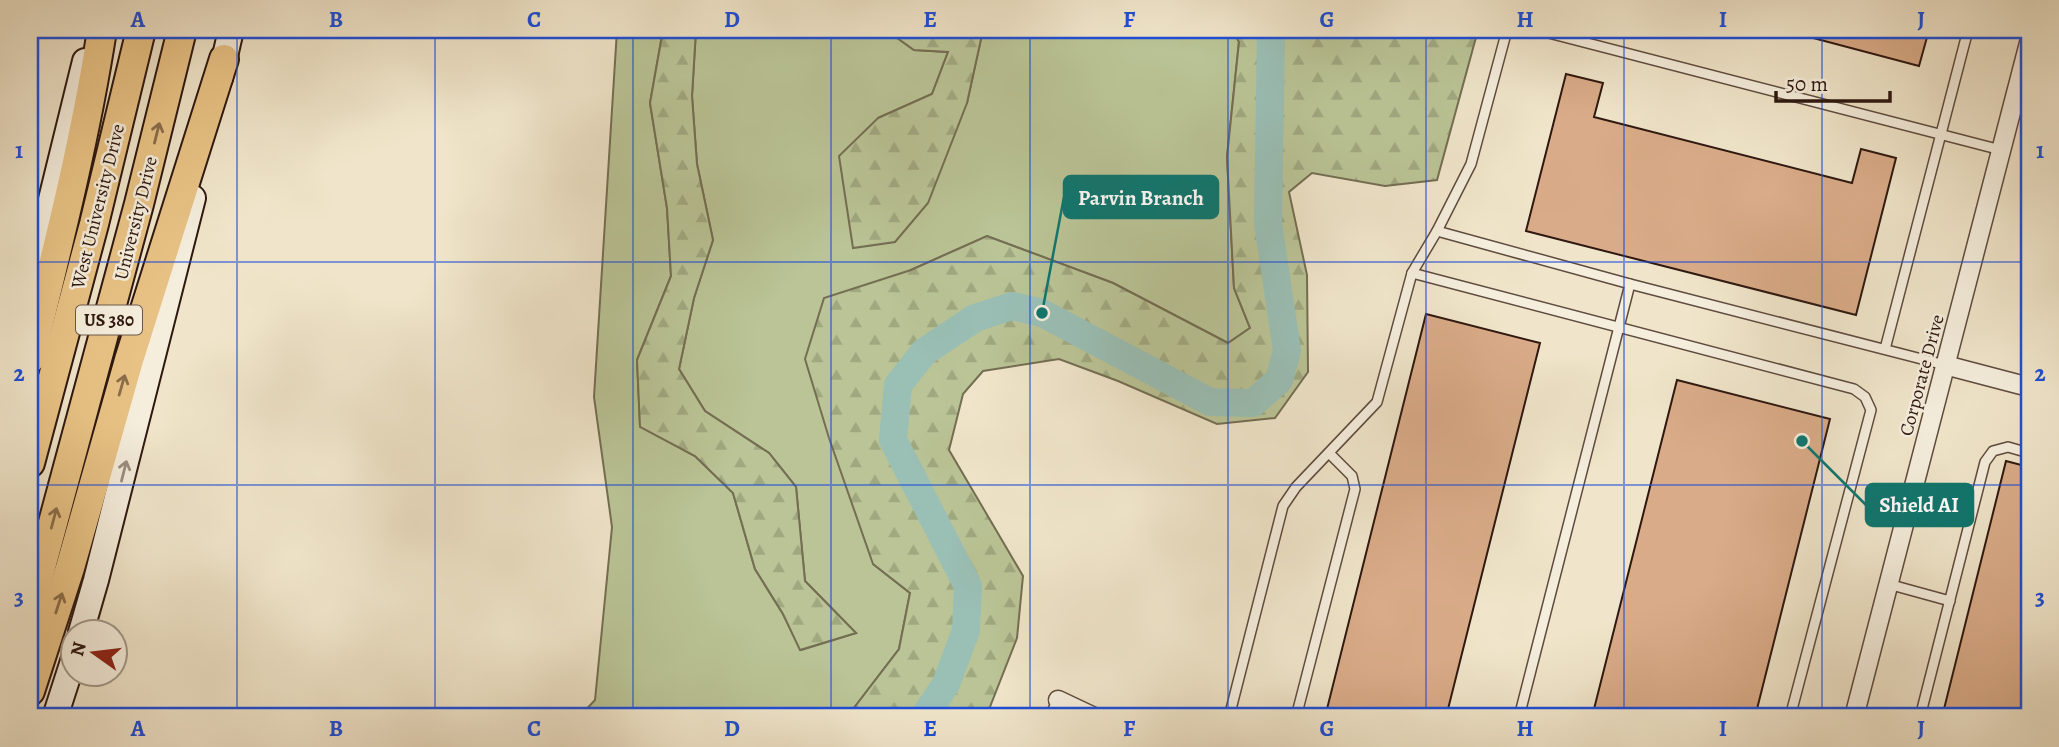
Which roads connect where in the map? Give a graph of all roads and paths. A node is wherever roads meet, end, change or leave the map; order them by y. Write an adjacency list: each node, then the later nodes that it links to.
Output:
1 (92, 30): 16 (main road)
2 (102, 30): 19 (highway)
3 (142, 30): 24 (highway, West University Drive / US 380)
4 (182, 30): 27 (highway, University Drive / US 380, one-way to 4)
5 (231, 30): 10 (main road)
6 (1507, 30): 13 (lane)
7 (1537, 30): 11 (lane)
8 (1968, 30): 11 (lane)
9 (2029, 43): 12 (street, Corporate Drive)
10 (224, 59): 28 (main road, one-way to 10); 30 (highway, one-way to 10)
11 (1940, 136): 12 (lane); 18 (lane)
12 (2001, 150): 20 (street, Corporate Drive)
13 (1437, 231): 14 (lane); 15 (lane)
14 (1412, 273): 17 (lane); 22 (lane)
15 (1630, 284): 17 (lane); 18 (lane)
16 (30, 285)
17 (1618, 327): 37 (lane); 38 (lane)
18 (1885, 349): 20 (lane)
19 (30, 359)
20 (1945, 365): 21 (street); 25 (street, Corporate Drive)
21 (2029, 387)
22 (1329, 453): 35 (lane); 36 (lane)
23 (2029, 453): 26 (lane)
24 (30, 463)
25 (1888, 584): 26 (lane); 39 (street, Corporate Drive)
26 (1950, 601): 40 (lane)
27 (30, 608)
28 (85, 618)
29 (64, 688): 32 (main road)
30 (30, 691)
31 (1058, 700): 33 (lane); 34 (street)
32 (55, 717)
33 (1049, 717)
34 (1094, 717)
35 (1229, 717)
36 (1296, 717)
37 (1520, 717)
38 (1790, 717)
39 (1854, 717)
40 (1920, 717)

